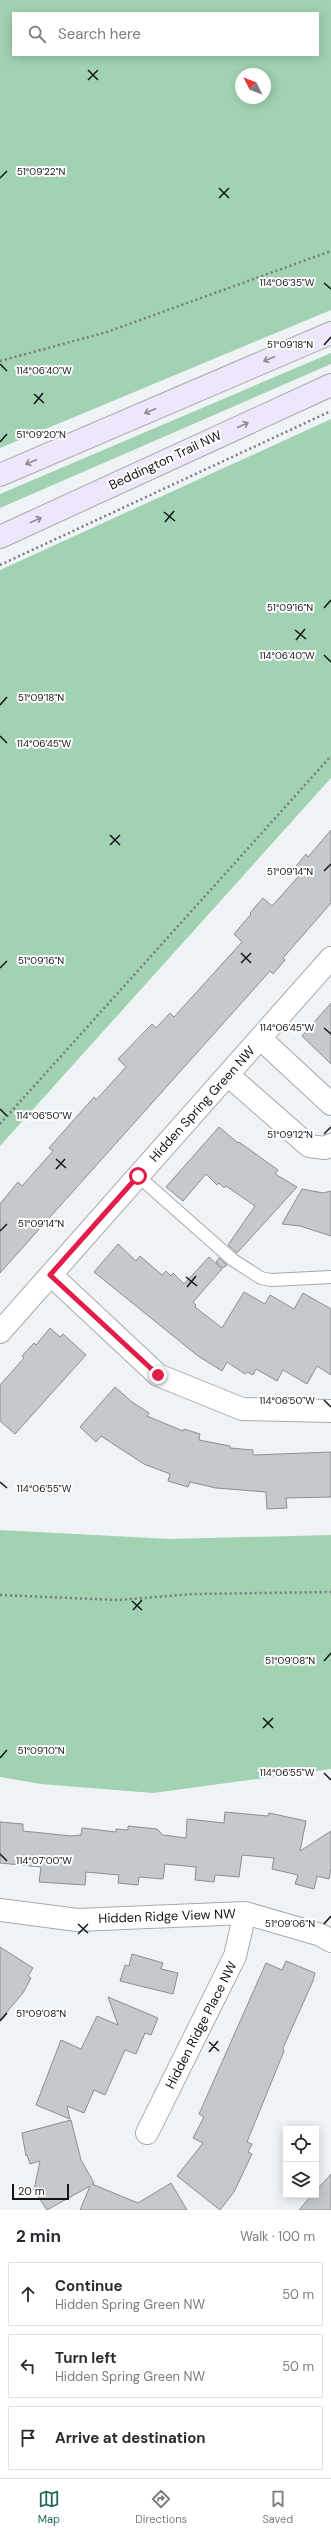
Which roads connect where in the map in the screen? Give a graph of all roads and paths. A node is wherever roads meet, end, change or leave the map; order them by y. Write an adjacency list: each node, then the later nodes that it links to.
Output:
1 (331, 251): 3 (path)
2 (331, 333): 6 (main road, one-way to 6)
3 (0, 361)
4 (331, 385): 7 (main road, Beddington Trail NW, one-way to 4)
5 (331, 411): 8 (path)
6 (0, 475)
7 (0, 537)
8 (0, 566)
9 (331, 756): 14 (path)
10 (331, 958): 11 (street, Hidden Spring Green NW)
11 (261, 1039): 12 (street, Hidden Spring Green NW); 13 (street)
12 (228, 1075): 15 (street); 16 (street, Hidden Spring Green NW)
13 (331, 1104)
14 (0, 1124)
15 (331, 1145)
16 (138, 1176): 17 (street, Hidden Spring Green NW); 18 (lane)
17 (50, 1275): 19 (street, Hidden Spring Green NW); 20 (street)
18 (331, 1278)
19 (0, 1332)
20 (331, 1411)
21 (331, 1592): 22 (path)
22 (0, 1595)
23 (0, 1910): 24 (street, Hidden Ridge View NW)
24 (244, 1913): 25 (street, Hidden Ridge View NW); 26 (street, Hidden Ridge Place NW)
25 (331, 1941)
26 (147, 2133)

